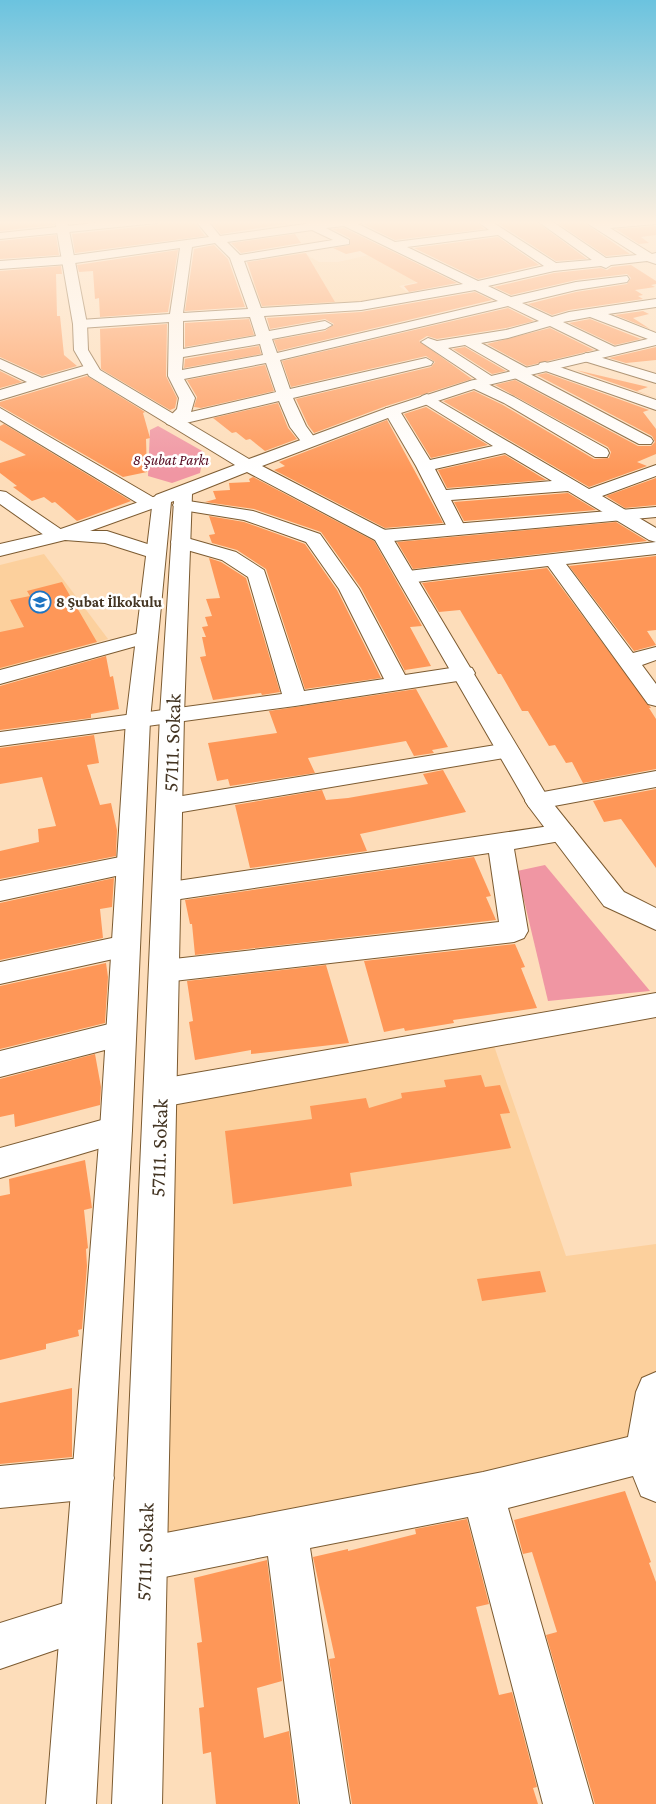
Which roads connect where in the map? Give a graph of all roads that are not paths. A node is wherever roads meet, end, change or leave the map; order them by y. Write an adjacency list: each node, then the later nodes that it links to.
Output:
1 (76, 304): 17 (street)
2 (178, 304): 15 (street)
3 (253, 304): 12 (street)
4 (392, 304): 10 (street)
5 (504, 304): 11 (street)
6 (512, 304): 16 (street)
7 (573, 304): 13 (street)
8 (635, 304): 9 (street)
9 (638, 306): 13 (street); 14 (street)
10 (366, 310): 12 (street); 18 (street); 20 (street)
11 (471, 312): 18 (street); 19 (street)
12 (257, 314): 15 (street); 20 (street)
13 (594, 314): 16 (street); 23 (street)
14 (656, 316)
15 (176, 319): 17 (street); 26 (street)
16 (550, 322): 19 (street); 25 (street)
17 (80, 324): 33 (street)
18 (400, 328): 24 (street); 28 (street)
19 (508, 334): 21 (street); 22 (street)
20 (263, 338): 26 (street); 28 (street)
21 (468, 341): 24 (street); 34 (street)
22 (523, 341)
23 (655, 341): 25 (street)
24 (437, 348): 29 (street); 39 (street)
25 (612, 351): 27 (street)
26 (176, 354): 36 (street)
27 (584, 356): 30 (street); 38 (street)
28 (272, 358): 36 (street); 37 (street)
29 (372, 359)
30 (546, 360): 34 (street); 47 (street)
31 (426, 362): 44 (street)
32 (0, 363): 40 (street)
33 (91, 368): 40 (street); 50 (street)
34 (519, 372): 39 (street); 51 (street)
35 (298, 375): 37 (street)
36 (175, 376): 45 (street)
37 (279, 379): 41 (street); 44 (street)
38 (656, 379)
39 (482, 382): 46 (street); 54 (street)
40 (40, 383): 43 (street)
41 (260, 383)
42 (206, 394): 45 (street)
43 (0, 395)
44 (285, 396): 50 (street); 52 (street)
45 (187, 398): 50 (street)
46 (427, 399): 48 (street); 53 (street)
47 (656, 405)
48 (392, 411): 52 (street); 57 (street)
49 (0, 413): 65 (street)
50 (173, 421): 58 (street)
51 (651, 439): 54 (street)
52 (309, 441): 58 (street)
53 (509, 447): 57 (street); 59 (street)
54 (614, 449): 55 (street)
55 (582, 458)
56 (564, 464): 59 (street)
57 (425, 466): 64 (street)
58 (250, 467): 65 (street); 70 (street)
59 (546, 470): 61 (street)
60 (656, 470): 62 (street)
61 (572, 485): 62 (street); 64 (street)
62 (588, 495): 67 (street)
63 (0, 496): 69 (street)
64 (439, 496): 68 (street)
65 (169, 499): 69 (street); 72 (street); 82 (street)
66 (656, 512): 67 (street)
67 (621, 514): 68 (street); 71 (street)
68 (457, 529): 70 (street)
69 (58, 536): 72 (street); 74 (street)
70 (382, 536): 76 (street)
71 (656, 536)
72 (168, 548): 77 (street); 83 (street); 85 (street, 57111. Sokak)
73 (656, 548): 75 (street)
74 (0, 550)
75 (552, 559): 76 (street); 79 (street)
76 (408, 577): 80 (street)
77 (147, 637): 81 (street); 86 (street)
78 (656, 653): 79 (street)
79 (628, 662): 84 (street)
80 (464, 673): 82 (street); 88 (street)
81 (0, 677)
82 (397, 682): 83 (street)
83 (294, 699): 85 (street)
84 (656, 699)
85 (172, 715): 86 (street); 91 (street, 57111. Sokak)
86 (138, 720): 87 (street); 94 (street)
87 (0, 739)
88 (508, 751): 90 (street); 91 (street)
89 (656, 779): 90 (street)
90 (538, 801): 92 (street)
91 (170, 806): 96 (street, 57111. Sokak)
92 (563, 833): 93 (street); 97 (street)
93 (500, 842): 96 (street); 99 (street)
94 (130, 864): 95 (street); 98 (street)
95 (0, 891)
96 (167, 891): 99 (street, 57111. Sokak)
97 (656, 920)
98 (126, 946): 100 (street); 102 (street)
99 (165, 971): 104 (street, 57111. Sokak)
100 (0, 973)
101 (656, 1005): 104 (street)
102 (121, 1034): 103 (street); 105 (street)
103 (0, 1064)
104 (161, 1093): 113 (street, 57111. Sokak)
105 (116, 1130): 106 (street); 109 (street)
106 (0, 1163)
107 (656, 1392): 108 (street)
108 (651, 1467): 111 (street)
109 (93, 1478): 110 (street); 114 (street)
110 (0, 1487)
111 (483, 1493): 112 (street); 119 (street)
112 (286, 1530): 113 (street); 118 (street)
113 (145, 1559): 117 (street, 57111. Sokak)
114 (83, 1619): 115 (street); 116 (street)
115 (0, 1646)
116 (71, 1804)
117 (137, 1804)
118 (325, 1804)
119 (568, 1804)

